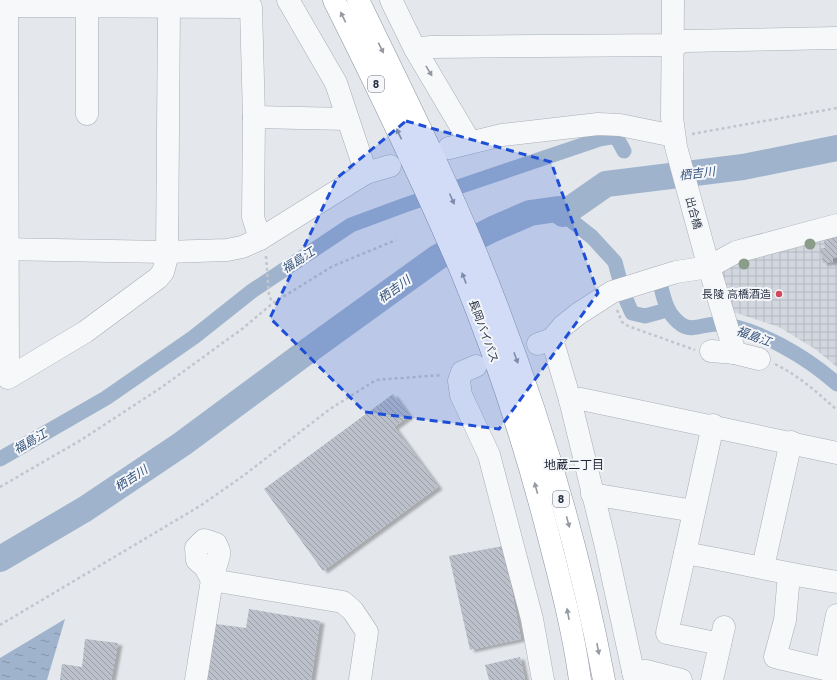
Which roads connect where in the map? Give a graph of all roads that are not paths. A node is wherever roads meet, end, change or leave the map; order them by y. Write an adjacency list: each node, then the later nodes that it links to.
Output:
1 (288, 0): 14 (street)
2 (334, 0): 25 (highway, 長岡バイパス / 8, one-way to 2)
3 (358, 0): 17 (highway, 長岡バイパス / 8, one-way to 17)
4 (391, 0): 11 (street)
5 (673, 0): 10 (street, 出合橋)
6 (4, 4): 7 (street); 22 (street)
7 (88, 4): 8 (street); 12 (street)
8 (169, 6): 13 (street); 23 (street)
9 (837, 38): 10 (street)
10 (673, 45): 11 (street); 16 (street, 出合橋)
11 (415, 49): 15 (street, one-way to 15)
12 (87, 114)
13 (254, 117): 14 (street); 21 (street)
14 (347, 118): 19 (street)
15 (470, 142): 16 (street); 17 (street)
16 (675, 142): 24 (street, 出合橋)
17 (443, 156): 25 (highway, 長岡バイパス / 8, one-way to 25)
18 (390, 166): 19 (street)
19 (366, 173): 21 (street)
20 (837, 225): 24 (street)
21 (263, 248): 23 (street)
22 (4, 249): 23 (street); 23 (street)
23 (166, 252)
24 (707, 262): 26 (street, 出合橋); 30 (street)
25 (493, 325): 46 (highway, 長岡バイパス / 8, one-way to 25); 47 (highway, 長岡バイパス / 8, one-way to 47)
26 (734, 350): 27 (street); 28 (street)
27 (711, 351)
28 (759, 359)
29 (469, 369): 45 (street)
30 (570, 400): 31 (street); 34 (street)
31 (713, 426): 32 (street); 35 (street)
32 (791, 442): 33 (street); 37 (street)
33 (837, 453)
34 (592, 494): 35 (street); 42 (street)
35 (694, 511): 36 (street)
36 (685, 553): 37 (street); 49 (street)
37 (763, 567): 38 (street)
38 (789, 575): 39 (street); 41 (street)
39 (837, 582)
40 (837, 615): 41 (street)
41 (832, 670)
42 (634, 676): 48 (street)
43 (196, 680): 44 (street)
44 (360, 680)
45 (543, 680)
46 (580, 680)
47 (604, 680)
48 (681, 680)
49 (712, 680)

